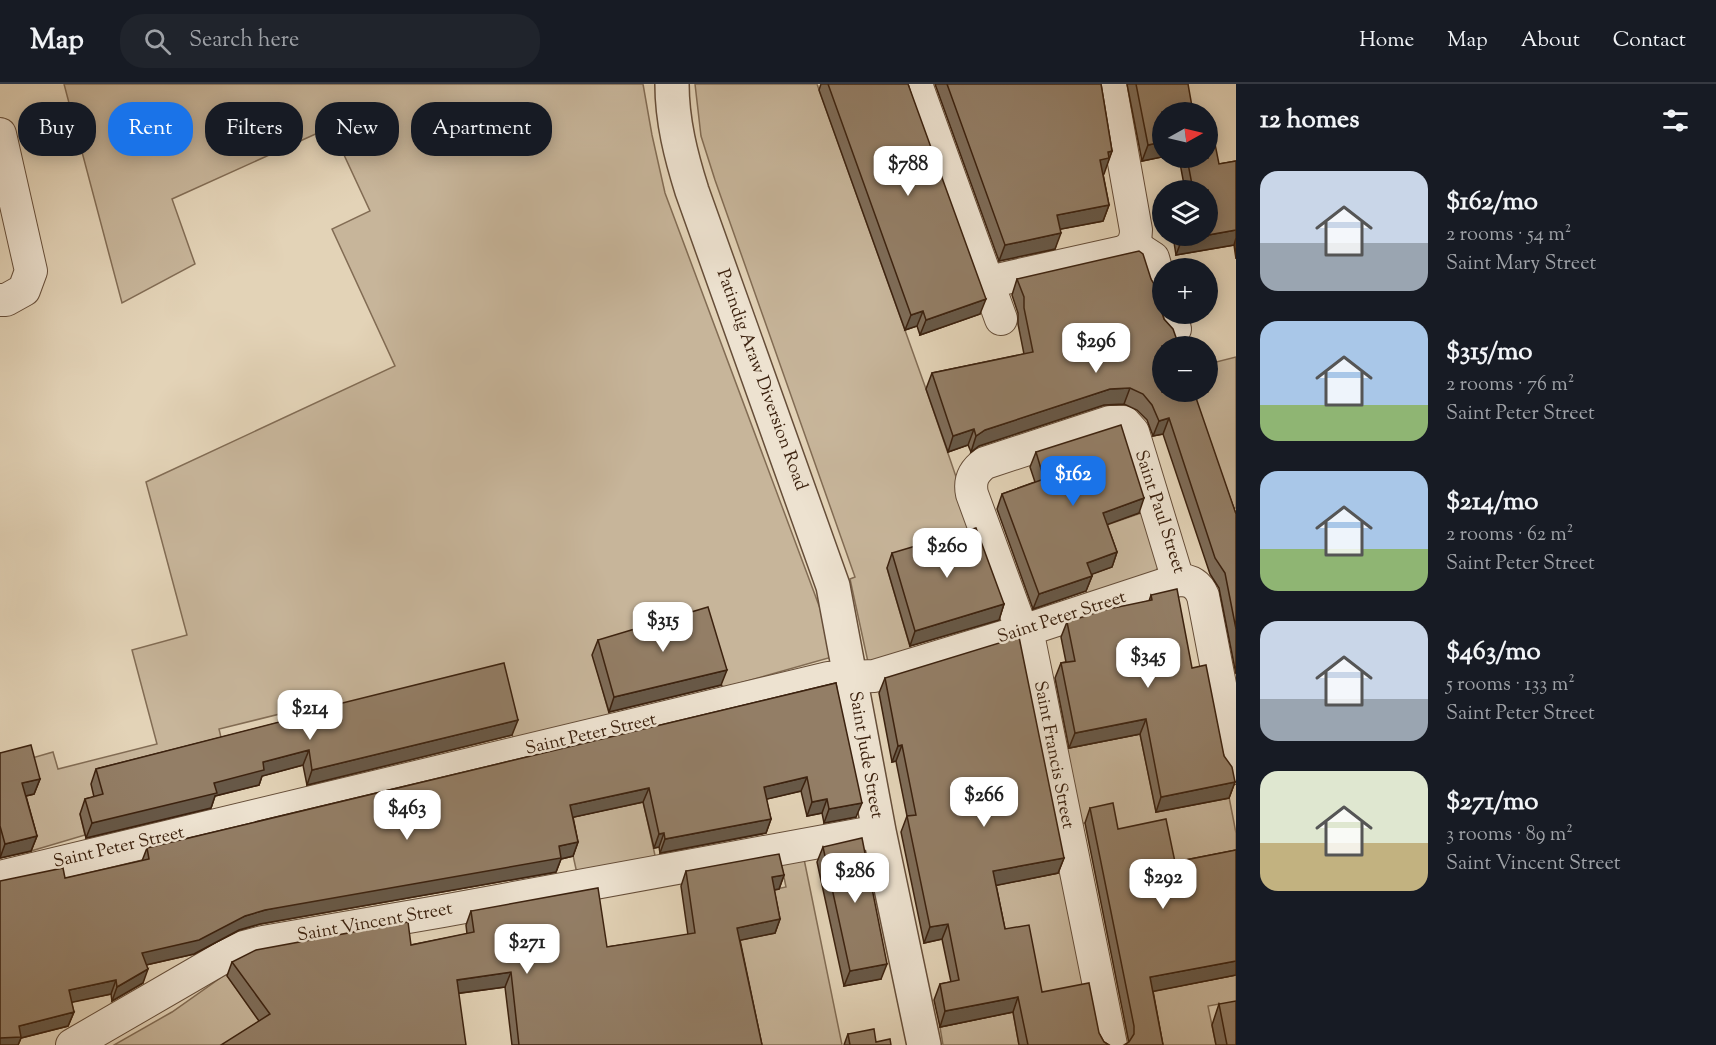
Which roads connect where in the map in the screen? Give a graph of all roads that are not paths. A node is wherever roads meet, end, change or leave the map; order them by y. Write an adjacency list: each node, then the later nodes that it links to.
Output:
1 (672, 84): 13 (street, Patindig Araw Diversion Road)
2 (916, 84): 7 (street)
3 (1110, 84): 5 (street)
4 (2, 145): 8 (street)
5 (1133, 245): 6 (street); 7 (street)
6 (1153, 258)
7 (988, 282): 9 (street)
8 (12, 295)
9 (1001, 319)
10 (974, 474): 11 (street, Saint Paul Street); 12 (street, Saint Francis Street)
11 (1178, 580): 12 (street, Saint Peter Street); 14 (street, Saint Paul Street)
12 (1023, 631): 13 (street, Saint Peter Street); 19 (street, Saint Francis Street)
13 (851, 677): 15 (street, Saint Jude Street); 16 (street, Saint Peter Street)
14 (1236, 768)
15 (879, 831): 17 (street, Saint Vincent Street); 18 (street, Saint Jude Street)
16 (0, 877)
17 (72, 1045)
18 (924, 1045)
19 (1111, 1045)

